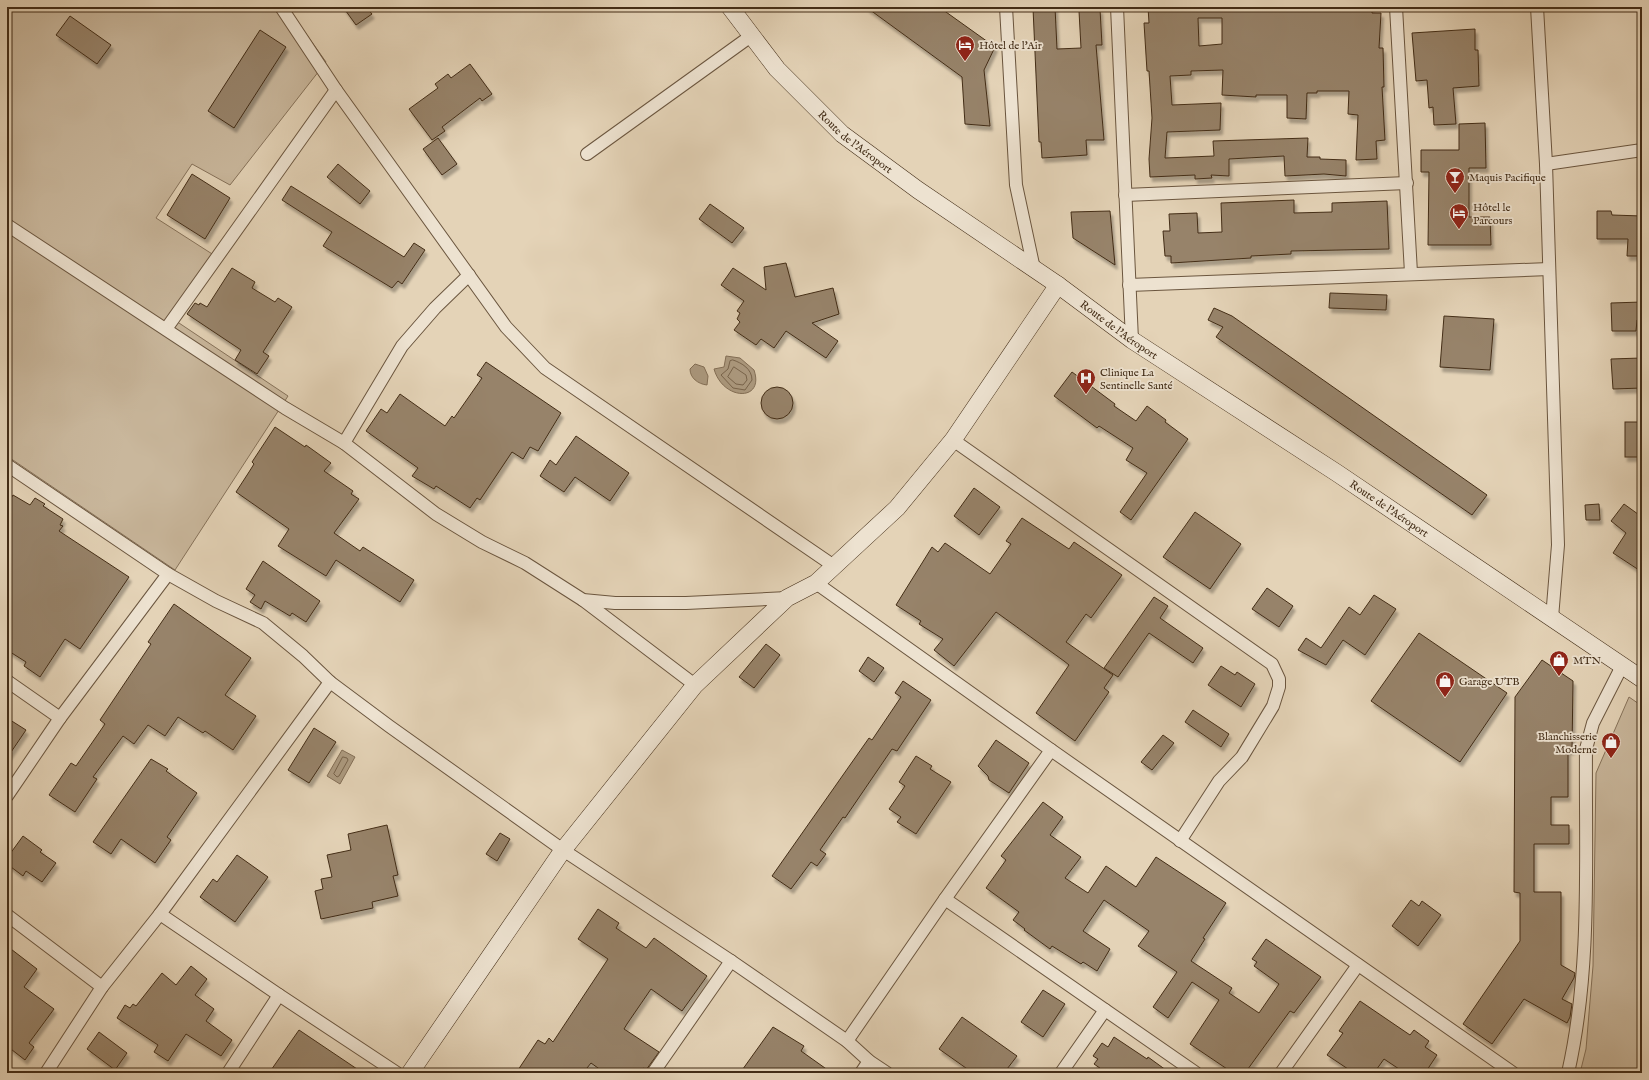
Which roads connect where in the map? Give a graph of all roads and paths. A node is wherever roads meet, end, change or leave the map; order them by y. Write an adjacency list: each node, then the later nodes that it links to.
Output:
1 (281, 7): 8 (street)
2 (730, 7): 7 (main road, Route de l'Aéroport)
3 (1006, 7): 15 (street)
4 (1117, 7): 13 (street)
5 (1396, 7): 12 (street)
6 (1537, 7): 11 (street)
7 (751, 36): 10 (street); 15 (main road, Route de l'Aéroport)
8 (336, 90): 18 (street); 21 (street)
9 (1642, 150): 11 (street)
10 (587, 154)
11 (1546, 164): 16 (street)
12 (1407, 183): 13 (street); 17 (street)
13 (1126, 195): 20 (street)
14 (7, 225): 21 (street)
15 (1034, 269): 19 (main road, Route de l'Aéroport)
16 (1550, 269): 17 (street); 31 (street)
17 (1411, 273): 20 (street)
18 (469, 275): 24 (street); 26 (street)
19 (1058, 285): 22 (main road, Route de l'Aéroport); 23 (main road)
20 (1129, 285): 22 (street)
21 (166, 329): 24 (street)
22 (1132, 340): 31 (main road, Route de l'Aéroport)
23 (953, 440): 26 (main road); 40 (street)
24 (344, 443): 30 (street)
25 (7, 466): 27 (street)
26 (834, 566): 28 (main road)
27 (168, 574): 35 (street); 37 (street)
28 (816, 583): 29 (main road); 38 (street)
29 (787, 598): 30 (street); 36 (main road)
30 (583, 600): 36 (street)
31 (1552, 618): 32 (main road, Route de l'Aéroport)
32 (1622, 666): 33 (main road, Route de l'Aéroport); 63 (street)
33 (1642, 679)
34 (7, 681): 37 (street)
35 (330, 682): 41 (street); 43 (street)
36 (695, 685): 41 (main road)
37 (60, 718): 39 (street)
38 (1051, 750): 40 (street); 42 (street)
39 (7, 796)
40 (1180, 841): 46 (street)
41 (563, 850): 45 (street); 55 (main road)
42 (945, 899): 49 (street); 50 (street)
43 (160, 914): 47 (street); 48 (street)
44 (7, 915): 47 (street)
45 (731, 961): 50 (street); 56 (street)
46 (1358, 965): 61 (street); 62 (street)
47 (102, 987): 52 (street)
48 (278, 995): 53 (street); 54 (street)
49 (1105, 1010): 59 (street); 60 (street)
50 (847, 1041): 51 (street)
51 (869, 1061): 57 (street); 58 (street)
52 (46, 1073)
53 (228, 1073)
54 (397, 1073)
55 (410, 1073)
56 (653, 1073)
57 (861, 1073)
58 (887, 1073)
59 (1061, 1073)
60 (1196, 1073)
61 (1282, 1073)
62 (1513, 1073)
63 (1568, 1073)

